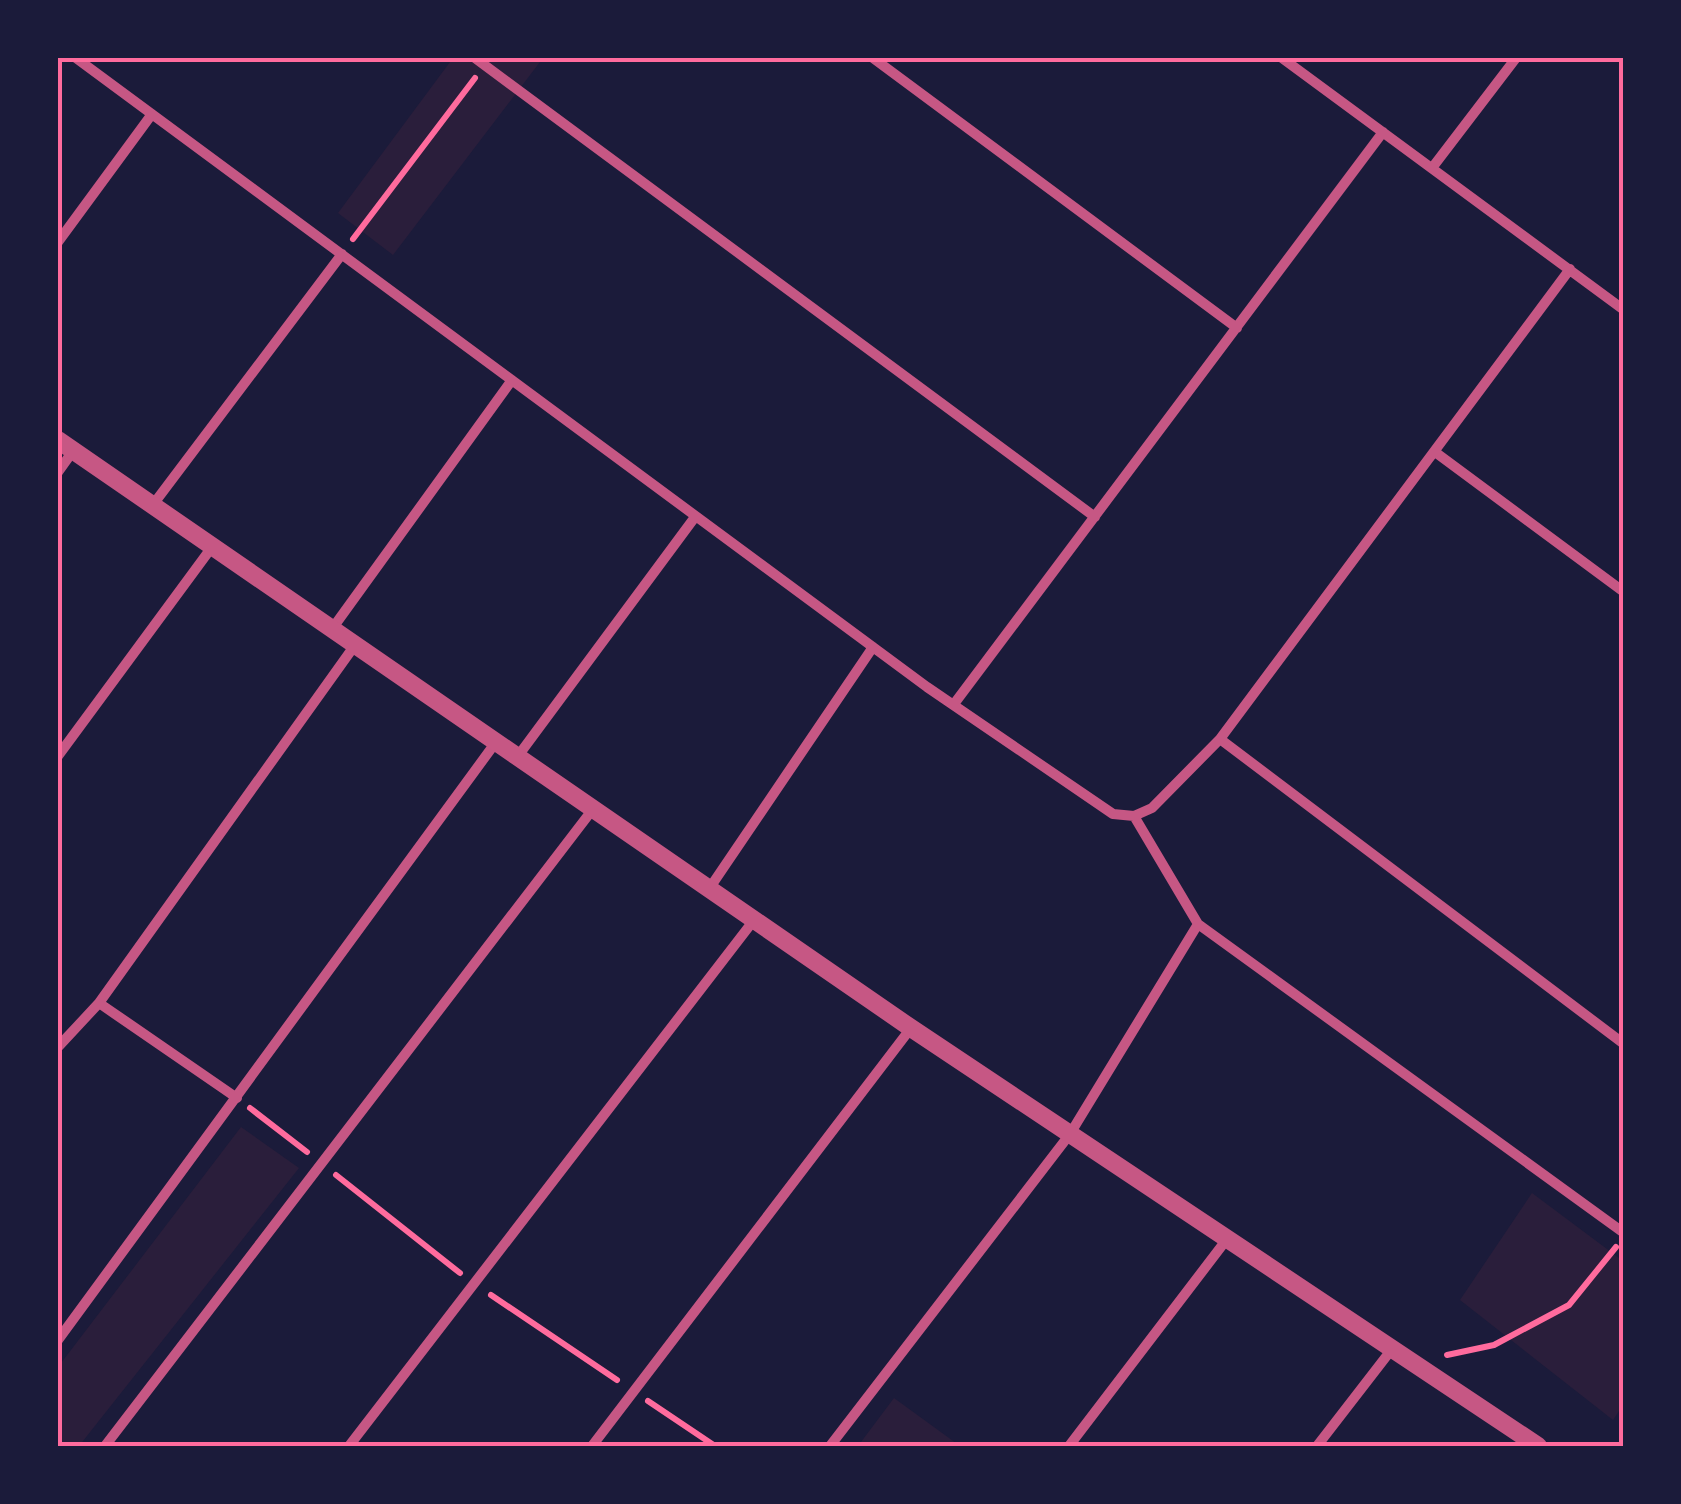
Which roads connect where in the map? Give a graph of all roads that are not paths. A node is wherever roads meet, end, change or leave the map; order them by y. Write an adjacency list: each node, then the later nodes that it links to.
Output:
1 (76, 58): 6 (street)
2 (873, 58): 13 (street)
3 (1282, 58): 7 (street)
4 (1516, 58): 8 (street)
5 (481, 61): 19 (street)
6 (152, 114): 9 (street); 10 (street)
7 (1383, 132): 8 (street); 13 (street)
8 (1432, 168): 11 (street)
9 (58, 242)
10 (342, 254): 14 (street); 18 (street)
11 (1570, 270): 12 (street); 16 (street)
12 (1624, 310)
13 (1237, 328): 19 (street)
14 (512, 380): 20 (street); 23 (street)
15 (65, 446): 17 (street); 18 (street)
16 (1435, 452): 22 (street); 27 (street)
17 (58, 472)
18 (152, 506): 21 (street)
19 (1095, 517): 26 (street)
20 (694, 518): 25 (street); 30 (street)
21 (212, 546): 23 (street); 29 (street)
22 (1624, 592)
23 (332, 629): 24 (street)
24 (355, 645): 28 (street); 36 (street)
25 (873, 647): 26 (street); 33 (street)
26 (954, 704): 32 (street)
27 (1220, 738): 32 (street); 38 (street)
28 (496, 742): 30 (street); 40 (street)
29 (58, 756)
30 (518, 756): 31 (street)
31 (593, 809): 33 (street); 46 (street)
32 (1134, 816): 35 (street)
33 (709, 889): 34 (street)
34 (754, 920): 37 (street); 47 (street)
35 (1198, 924): 41 (street); 42 (street)
36 (99, 1003): 39 (street); 40 (street)
37 (911, 1028): 41 (street); 48 (street)
38 (1624, 1044)
39 (58, 1048)
40 (237, 1098): 44 (street)
41 (1070, 1134): 43 (street); 49 (street)
42 (1624, 1236)
43 (1227, 1239): 45 (street); 50 (street)
44 (58, 1340)
45 (1392, 1349): 51 (street); 52 (street)
46 (105, 1446)
47 (349, 1446)
48 (592, 1446)
49 (830, 1446)
50 (1070, 1446)
51 (1317, 1446)
52 (1538, 1446)

